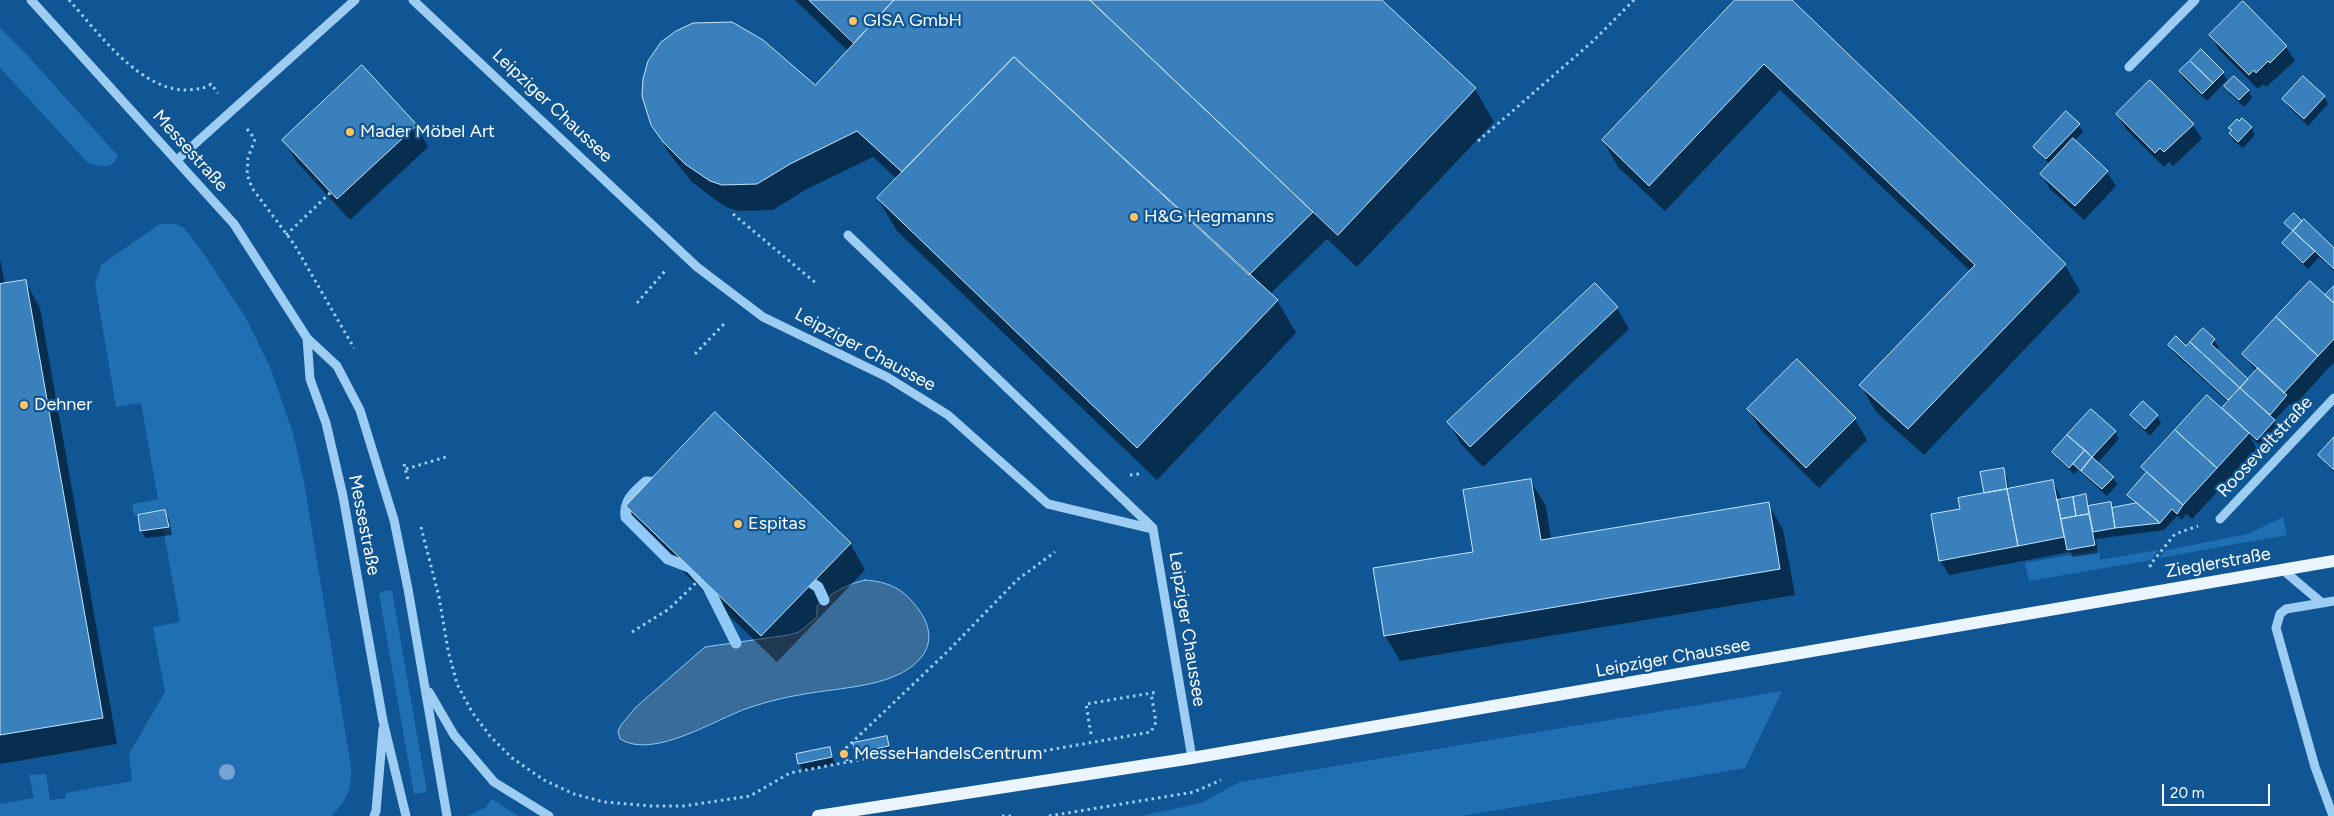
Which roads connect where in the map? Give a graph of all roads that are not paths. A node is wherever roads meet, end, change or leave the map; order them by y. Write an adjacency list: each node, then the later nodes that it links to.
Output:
1 (31, 0): 6 (street, Messestraße)
2 (355, 0): 6 (street)
3 (413, 0): 11 (street, Leipziger Chaussee)
4 (2195, 0): 5 (street)
5 (2129, 67)
6 (177, 160): 8 (street, Messestraße)
7 (848, 235): 11 (street)
8 (307, 338): 17 (street, Messestraße); 18 (street, Messestraße)
9 (2334, 398): 10 (street, Rooseveltstraße)
10 (2220, 519)
11 (1153, 529): 19 (street, Leipziger Chaussee)
12 (2334, 561): 13 (main road, Zieglerstraße)
13 (2283, 570): 14 (main road, Zieglerstraße); 16 (street, Zieglerstraße)
14 (2159, 591): 19 (main road, Leipziger Chaussee)
15 (2334, 601): 16 (street)
16 (2322, 603): 25 (street)
17 (425, 686): 22 (street, Messestraße); 23 (street, Messestraße)
18 (383, 721): 20 (street, Messestraße); 21 (street, Messestraße)
19 (1192, 758): 24 (main road, Leipziger Chaussee)
20 (374, 816)
21 (406, 816)
22 (447, 816)
23 (549, 816)
24 (818, 816)
25 (2333, 816)

